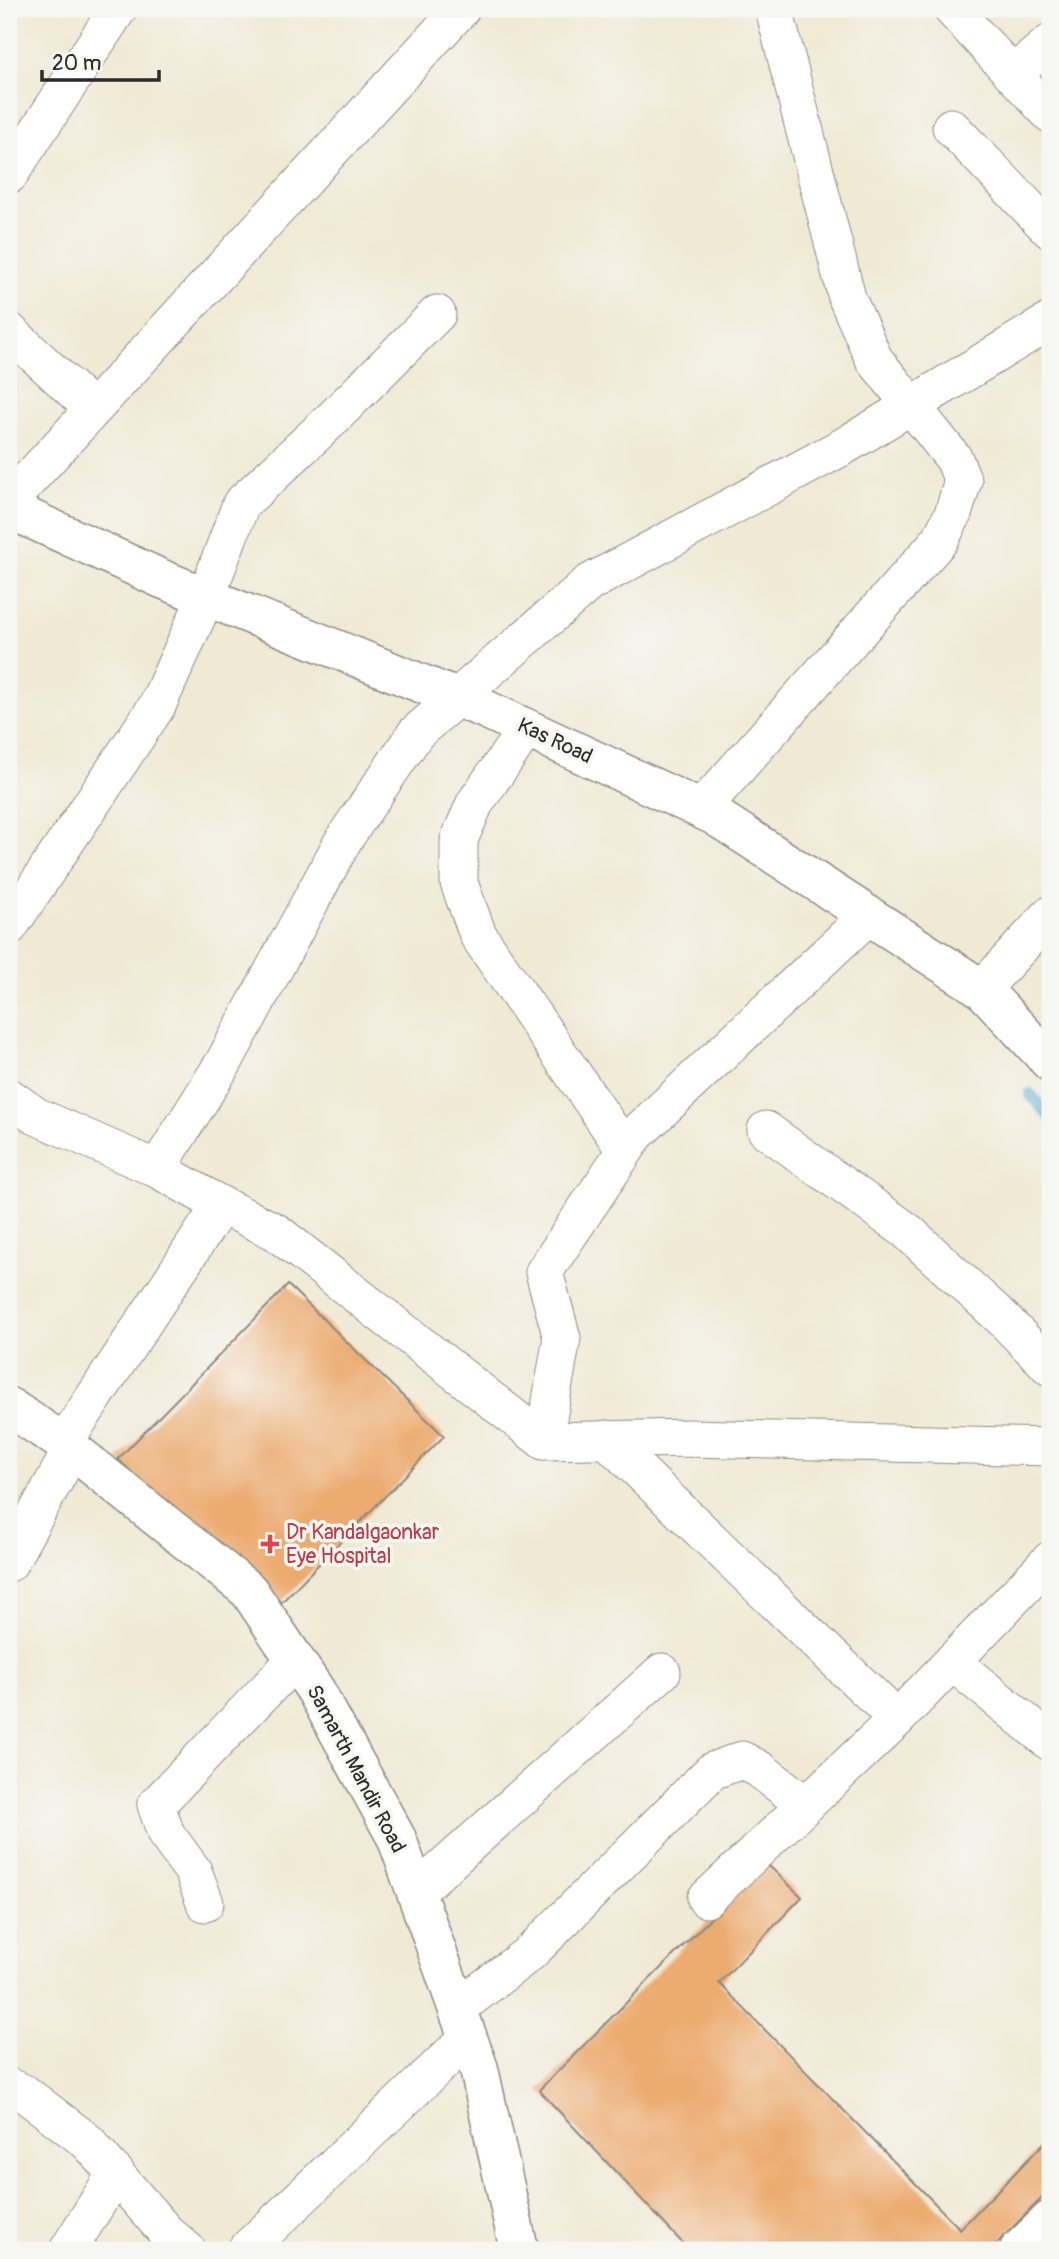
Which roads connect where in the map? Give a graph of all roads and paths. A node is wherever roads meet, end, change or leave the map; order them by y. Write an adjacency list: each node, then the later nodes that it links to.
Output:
1 (118, 9): 9 (street)
2 (461, 9): 15 (street)
3 (774, 9): 14 (street)
4 (952, 9): 6 (street)
5 (1050, 43): 6 (street)
6 (1013, 74): 7 (street)
7 (1050, 114)
8 (951, 127): 10 (street)
9 (9, 175)
10 (1050, 230)
11 (437, 314): 18 (street)
12 (1050, 321): 14 (street)
13 (9, 331): 15 (street)
14 (912, 405): 19 (street); 21 (street)
15 (93, 409): 16 (street)
16 (9, 500)
17 (9, 509): 18 (street, Kas Road)
18 (206, 597): 19 (street, Kas Road); 24 (street)
19 (458, 698): 20 (street, Kas Road); 30 (street)
20 (527, 728): 21 (street, Kas Road); 29 (street)
21 (701, 809): 22 (street, Kas Road)
22 (869, 915): 25 (street, Kas Road); 29 (street)
23 (1050, 915): 25 (street)
24 (9, 927)
25 (982, 989): 26 (street, Kas Road)
26 (1046, 1048)
27 (9, 1097): 30 (street)
28 (766, 1130): 32 (street)
29 (625, 1150): 35 (street)
30 (157, 1169): 31 (street)
31 (221, 1205): 35 (street); 36 (street)
32 (1050, 1367)
33 (9, 1407): 36 (street, Samarth Mandir Road)
34 (606, 1439): 35 (street); 37 (street); 43 (street)
35 (544, 1441)
36 (68, 1446): 39 (street); 40 (street, Samarth Mandir Road)
37 (1050, 1447)
38 (1050, 1560): 41 (street)
39 (9, 1563)
40 (295, 1660): 46 (street, Samarth Mandir Road); 48 (street)
41 (952, 1661): 43 (street); 44 (street)
42 (662, 1672): 46 (street)
43 (897, 1718): 45 (street)
44 (1050, 1742)
45 (806, 1805): 47 (street); 49 (street)
46 (416, 1892): 49 (street, Samarth Mandir Road)
47 (706, 1899)
48 (205, 1903)
49 (463, 2023): 55 (street); 56 (street, Samarth Mandir Road)
50 (9, 2087): 51 (street)
51 (116, 2173): 53 (street); 54 (street)
52 (1050, 2220): 57 (street)
53 (68, 2250)
54 (187, 2250)
55 (246, 2250)
56 (519, 2250)
57 (1019, 2250)

